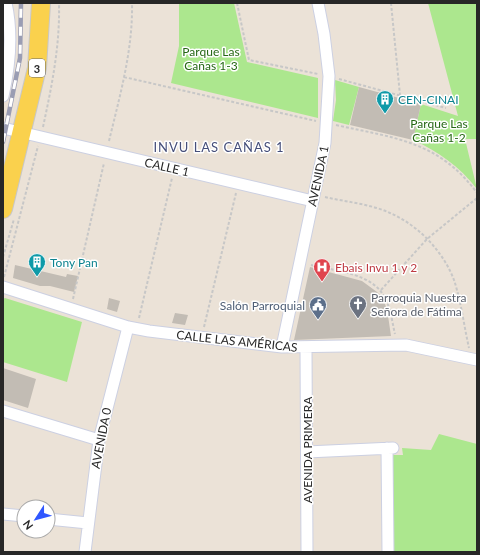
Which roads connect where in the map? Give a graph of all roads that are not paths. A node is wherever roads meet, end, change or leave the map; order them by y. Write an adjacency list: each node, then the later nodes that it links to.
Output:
1 (6, 3): 4 (street)
2 (41, 3): 6 (main road, 3)
3 (318, 3): 7 (street, AVENIDA 1)
4 (3, 96)
5 (3, 128): 6 (street, CALLE 1)
6 (22, 132): 7 (street, CALLE 1); 8 (main road, 3)
7 (314, 198): 11 (street, AVENIDA 1)
8 (3, 209)
9 (3, 287): 10 (street, CALLE LAS AMÉRICAS)
10 (132, 328): 11 (street, CALLE LAS AMÉRICAS); 15 (street, AVENIDA 0)
11 (282, 347): 12 (street, CALLE LAS AMÉRICAS)
12 (306, 348): 13 (street, CALLE LAS AMÉRICAS); 16 (street, AVENIDA PRIMERA)
13 (474, 360)
14 (3, 412): 15 (street)
15 (99, 440): 20 (street, AVENIDA 0)
16 (307, 452): 22 (street, AVENIDA PRIMERA); 23 (street)
17 (3, 514): 18 (street)
18 (16, 515)
19 (56, 520): 20 (street)
20 (88, 523): 21 (street, AVENIDA 0)
21 (85, 552)
22 (307, 552)
23 (388, 552)

